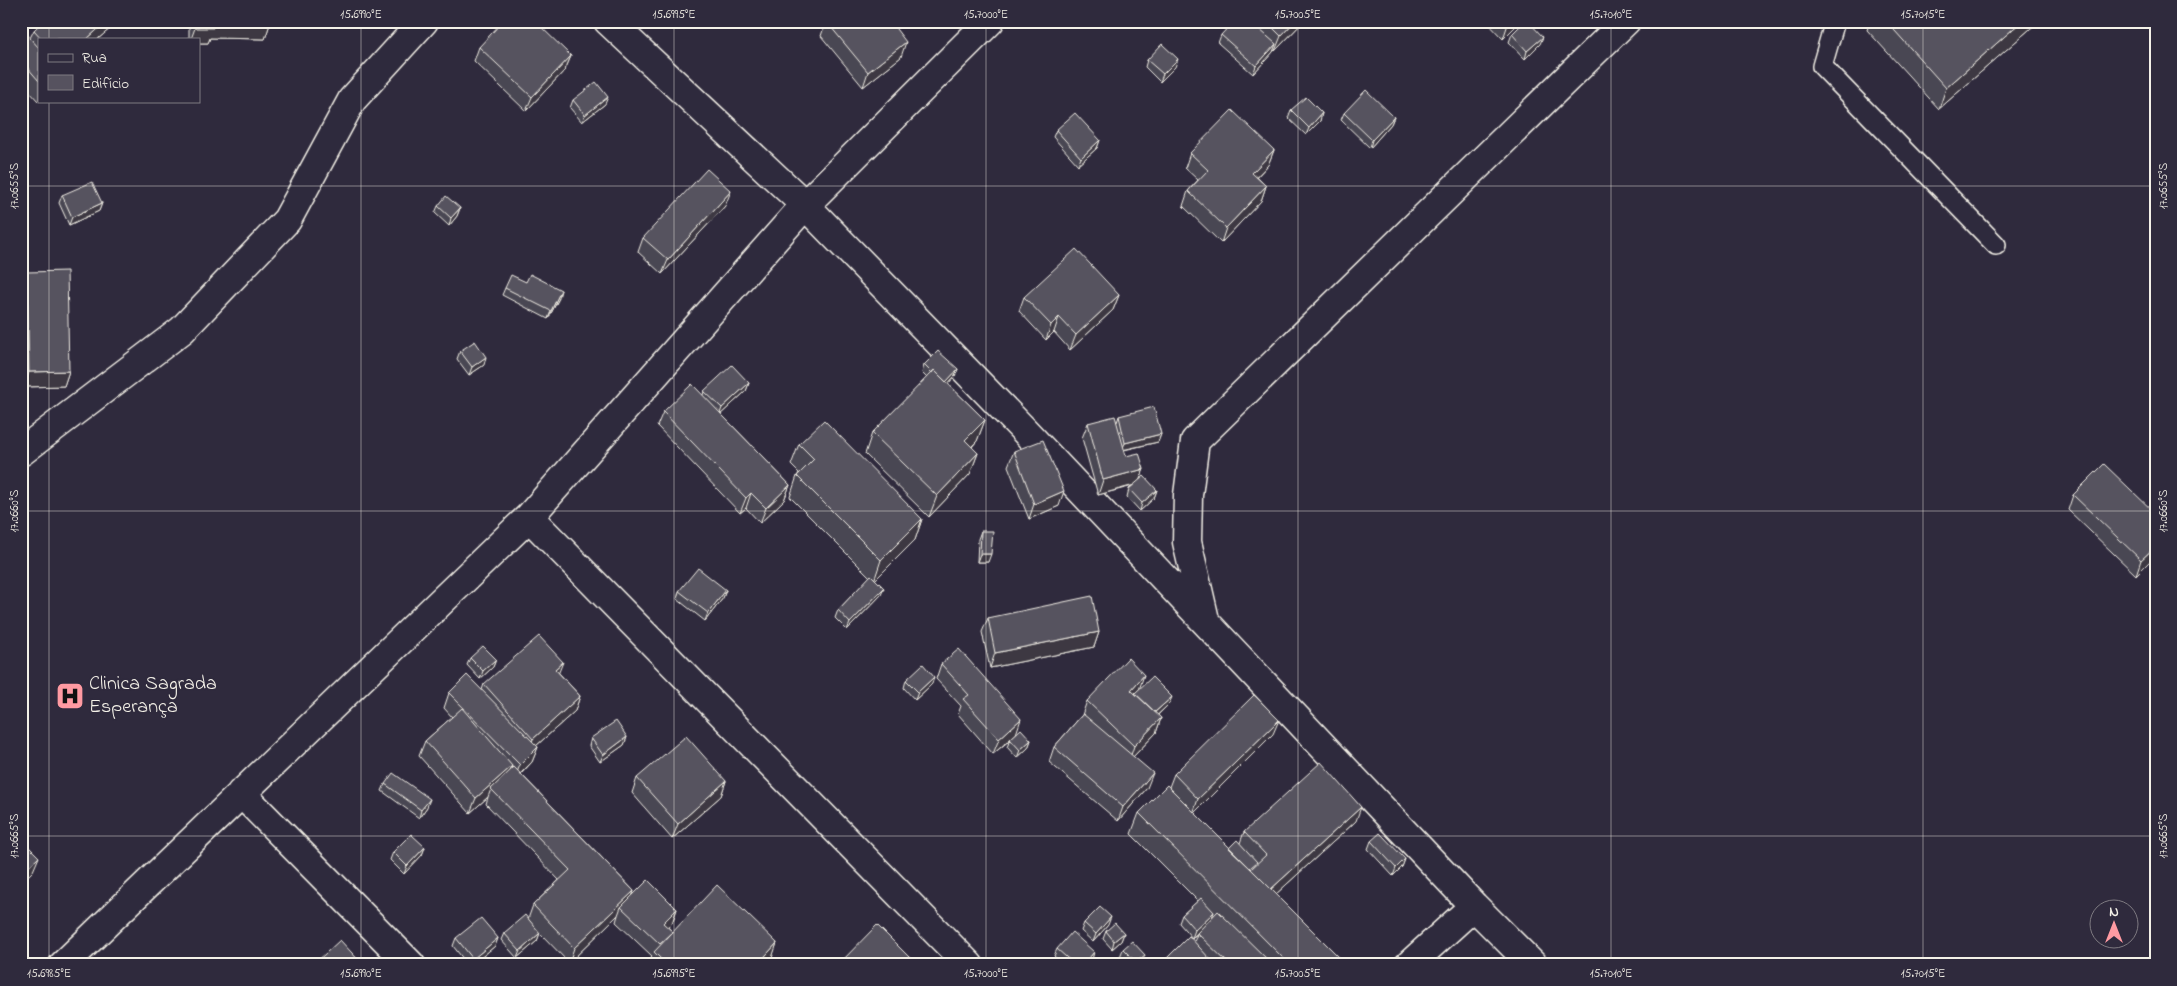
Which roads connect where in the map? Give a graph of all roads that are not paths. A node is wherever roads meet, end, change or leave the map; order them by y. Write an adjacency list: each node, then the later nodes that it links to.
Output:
1 (424, 21): 8 (street)
2 (608, 21): 6 (street)
3 (990, 21): 6 (street)
4 (1626, 21): 10 (street)
5 (1835, 21): 7 (lane)
6 (805, 205): 9 (street); 10 (street)
7 (1996, 244)
8 (21, 452)
9 (529, 517): 11 (street); 15 (street)
10 (1205, 620): 12 (street)
11 (241, 793): 13 (street); 14 (street)
12 (1474, 906): 16 (street); 17 (street)
13 (63, 965)
14 (411, 965)
15 (969, 965)
16 (1410, 965)
17 (1533, 965)

